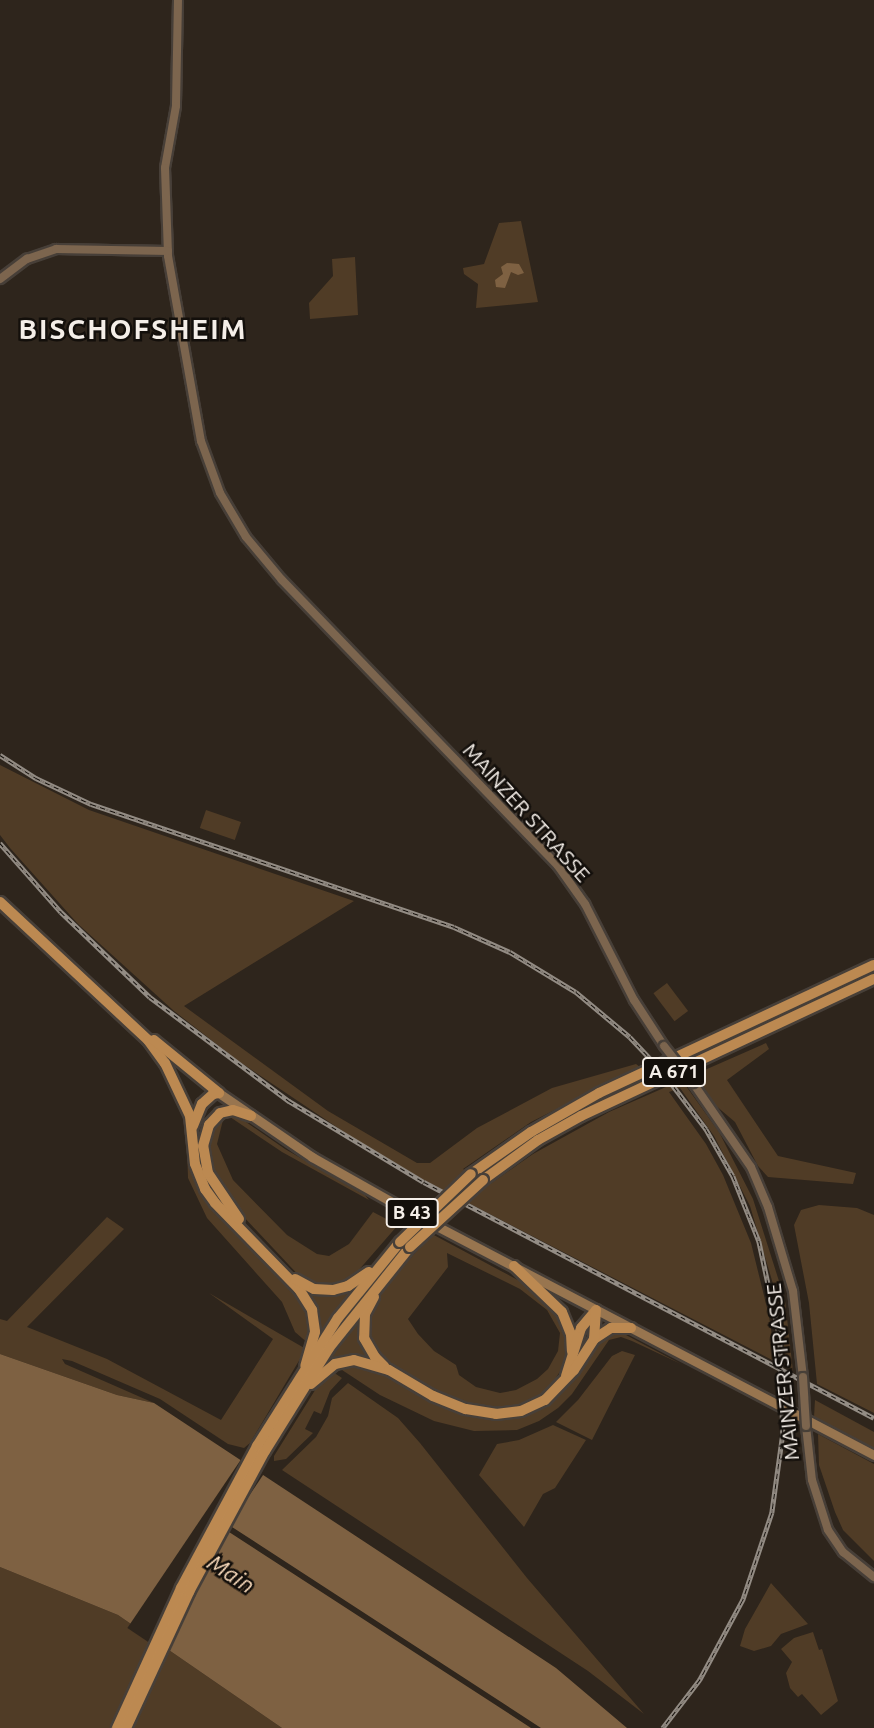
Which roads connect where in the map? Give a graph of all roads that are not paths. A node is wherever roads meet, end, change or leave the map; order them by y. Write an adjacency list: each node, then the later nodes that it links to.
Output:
1 (178, 0): 2 (main road, MAINZER STRASSE)
2 (167, 251): 3 (main road); 27 (main road, MAINZER STRASSE, bridge)
3 (0, 279)
4 (0, 892): 9 (highway, B 43)
5 (0, 902): 8 (highway, B 43)
6 (874, 965): 14 (highway, A 671, bridge)
7 (874, 979): 14 (highway, A 671, bridge)
8 (116, 1010): 9 (highway, B 43); 13 (highway)
9 (146, 1033): 10 (highway, B 43)
10 (219, 1093): 11 (main road, B 43); 12 (highway); 13 (highway)
11 (251, 1116): 12 (highway); 15 (main road, B 43)
12 (212, 1119): 16 (highway)
13 (193, 1129): 21 (highway)
14 (405, 1244): 16 (highway, A 671)
15 (514, 1266): 17 (main road, B 43); 20 (highway)
16 (385, 1267): 21 (highway, A 671); 22 (highway); 24 (highway, A 671)
17 (596, 1310): 18 (main road, B 43); 19 (highway); 20 (highway)
18 (631, 1328): 19 (highway); 26 (main road, B 43)
19 (594, 1339): 23 (highway)
20 (572, 1351): 23 (highway)
21 (305, 1366): 25 (highway, A 671)
22 (389, 1370): 23 (highway); 24 (highway)
23 (564, 1382)
24 (298, 1395): 25 (highway, A 671)
25 (261, 1449): 28 (highway, A 671); 29 (highway, A 671)
26 (874, 1455)
27 (874, 1577)
28 (117, 1728)
29 (127, 1728)

